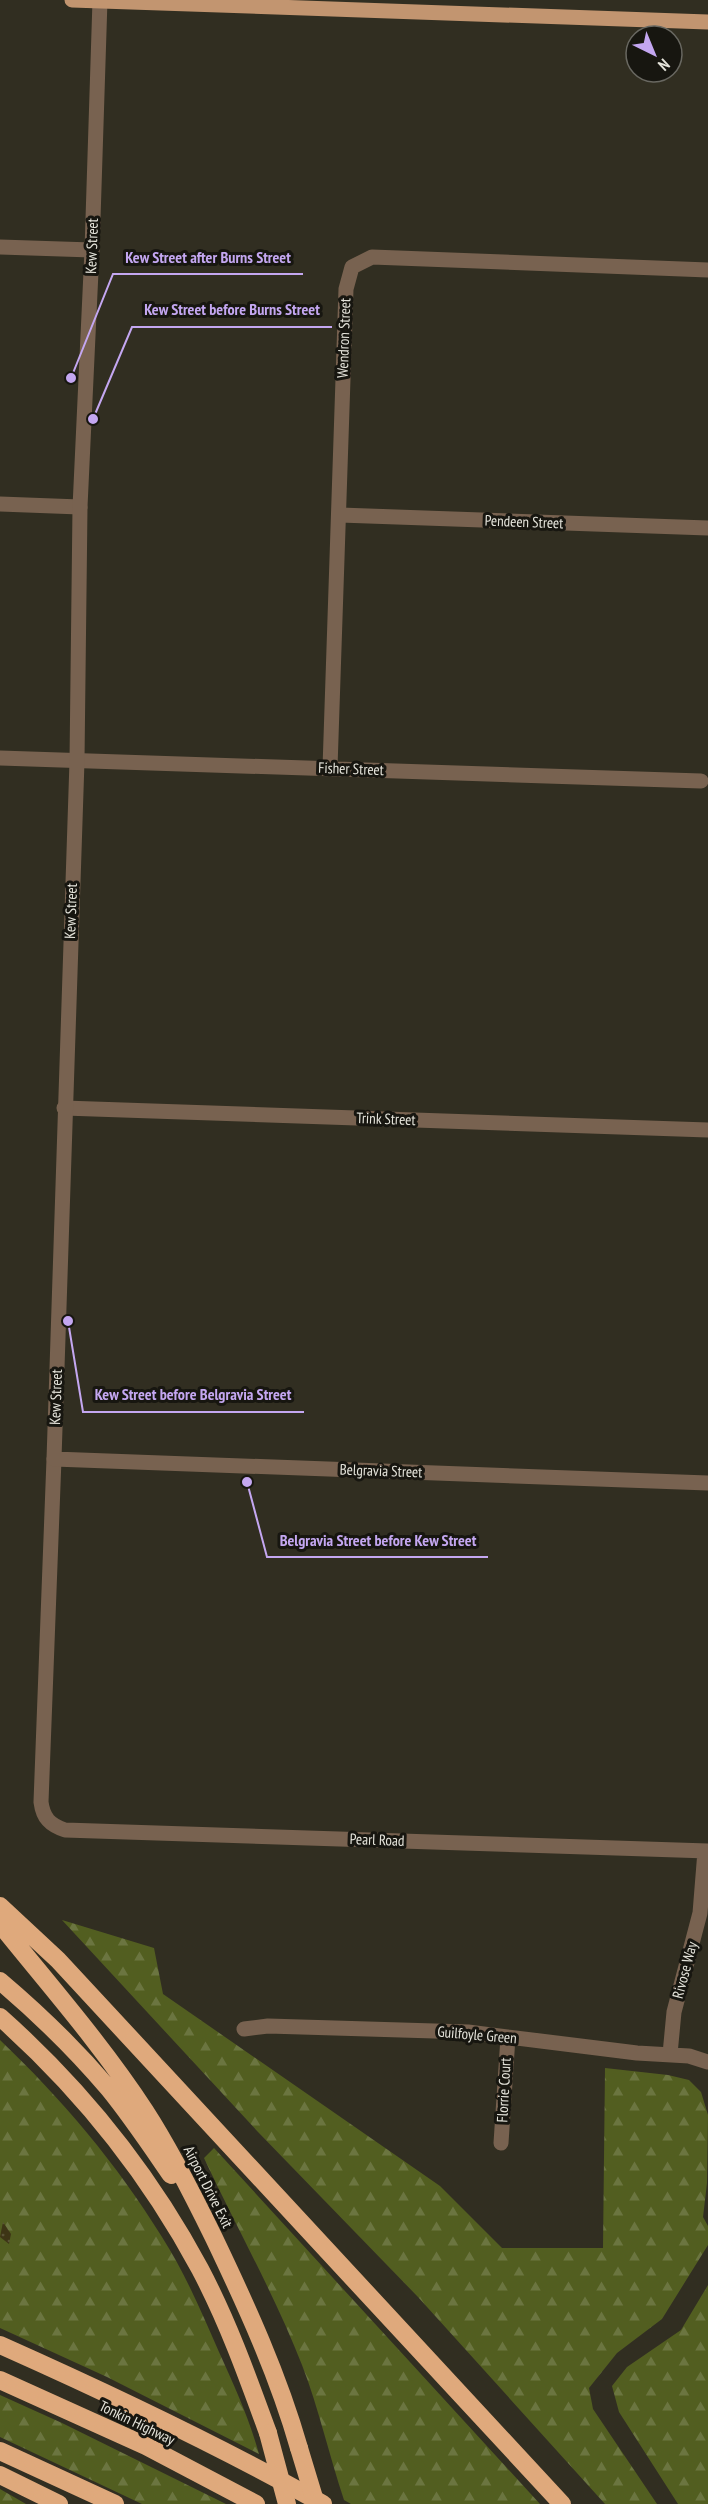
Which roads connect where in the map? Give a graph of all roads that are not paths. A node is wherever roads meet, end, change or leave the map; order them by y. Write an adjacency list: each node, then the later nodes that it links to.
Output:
1 (72, 0): 2 (main road)
2 (100, 1): 3 (main road); 5 (street, Kew Street)
3 (708, 22)
4 (0, 247): 5 (street)
5 (92, 250): 8 (street, Kew Street)
6 (708, 270): 9 (street, Wendron Street)
7 (0, 504): 8 (street)
8 (80, 507): 12 (street, Kew Street)
9 (340, 516): 10 (street, Pendeen Street); 13 (street, Wendron Street)
10 (708, 528)
11 (0, 758): 12 (street, Fisher Street)
12 (77, 761): 13 (street, Fisher Street); 15 (street, Kew Street)
13 (330, 768): 14 (street, Fisher Street)
14 (701, 781)
15 (64, 1108): 16 (street, Trink Street); 17 (street, Kew Street)
16 (708, 1130)
17 (54, 1459): 18 (street, Belgravia Street); 19 (street, Kew Street)
18 (708, 1483)
19 (48, 1821): 20 (street, Pearl Road)
20 (706, 1851): 27 (street, Rivose Way)
21 (0, 1906): 41 (highway)
22 (0, 1924): 30 (highway, Airport Drive Exit)
23 (0, 1981): 30 (highway)
24 (0, 2017): 38 (highway, bridge)
25 (244, 2029): 26 (street, Guilfoyle Green)
26 (508, 2037): 27 (street, Guilfoyle Green); 29 (street, Florrie Court)
27 (670, 2054): 28 (street, Guilfoyle Green)
28 (708, 2062)
29 (501, 2143)
30 (209, 2228): 39 (highway, Airport Drive Exit, bridge)
31 (0, 2345): 40 (highway)
32 (0, 2380): 37 (highway, Tonkin Highway)
33 (0, 2451): 36 (highway)
34 (0, 2475): 35 (highway)
35 (59, 2504)
36 (115, 2504)
37 (256, 2504)
38 (287, 2504)
39 (316, 2504)
40 (323, 2504)
41 (561, 2504)

